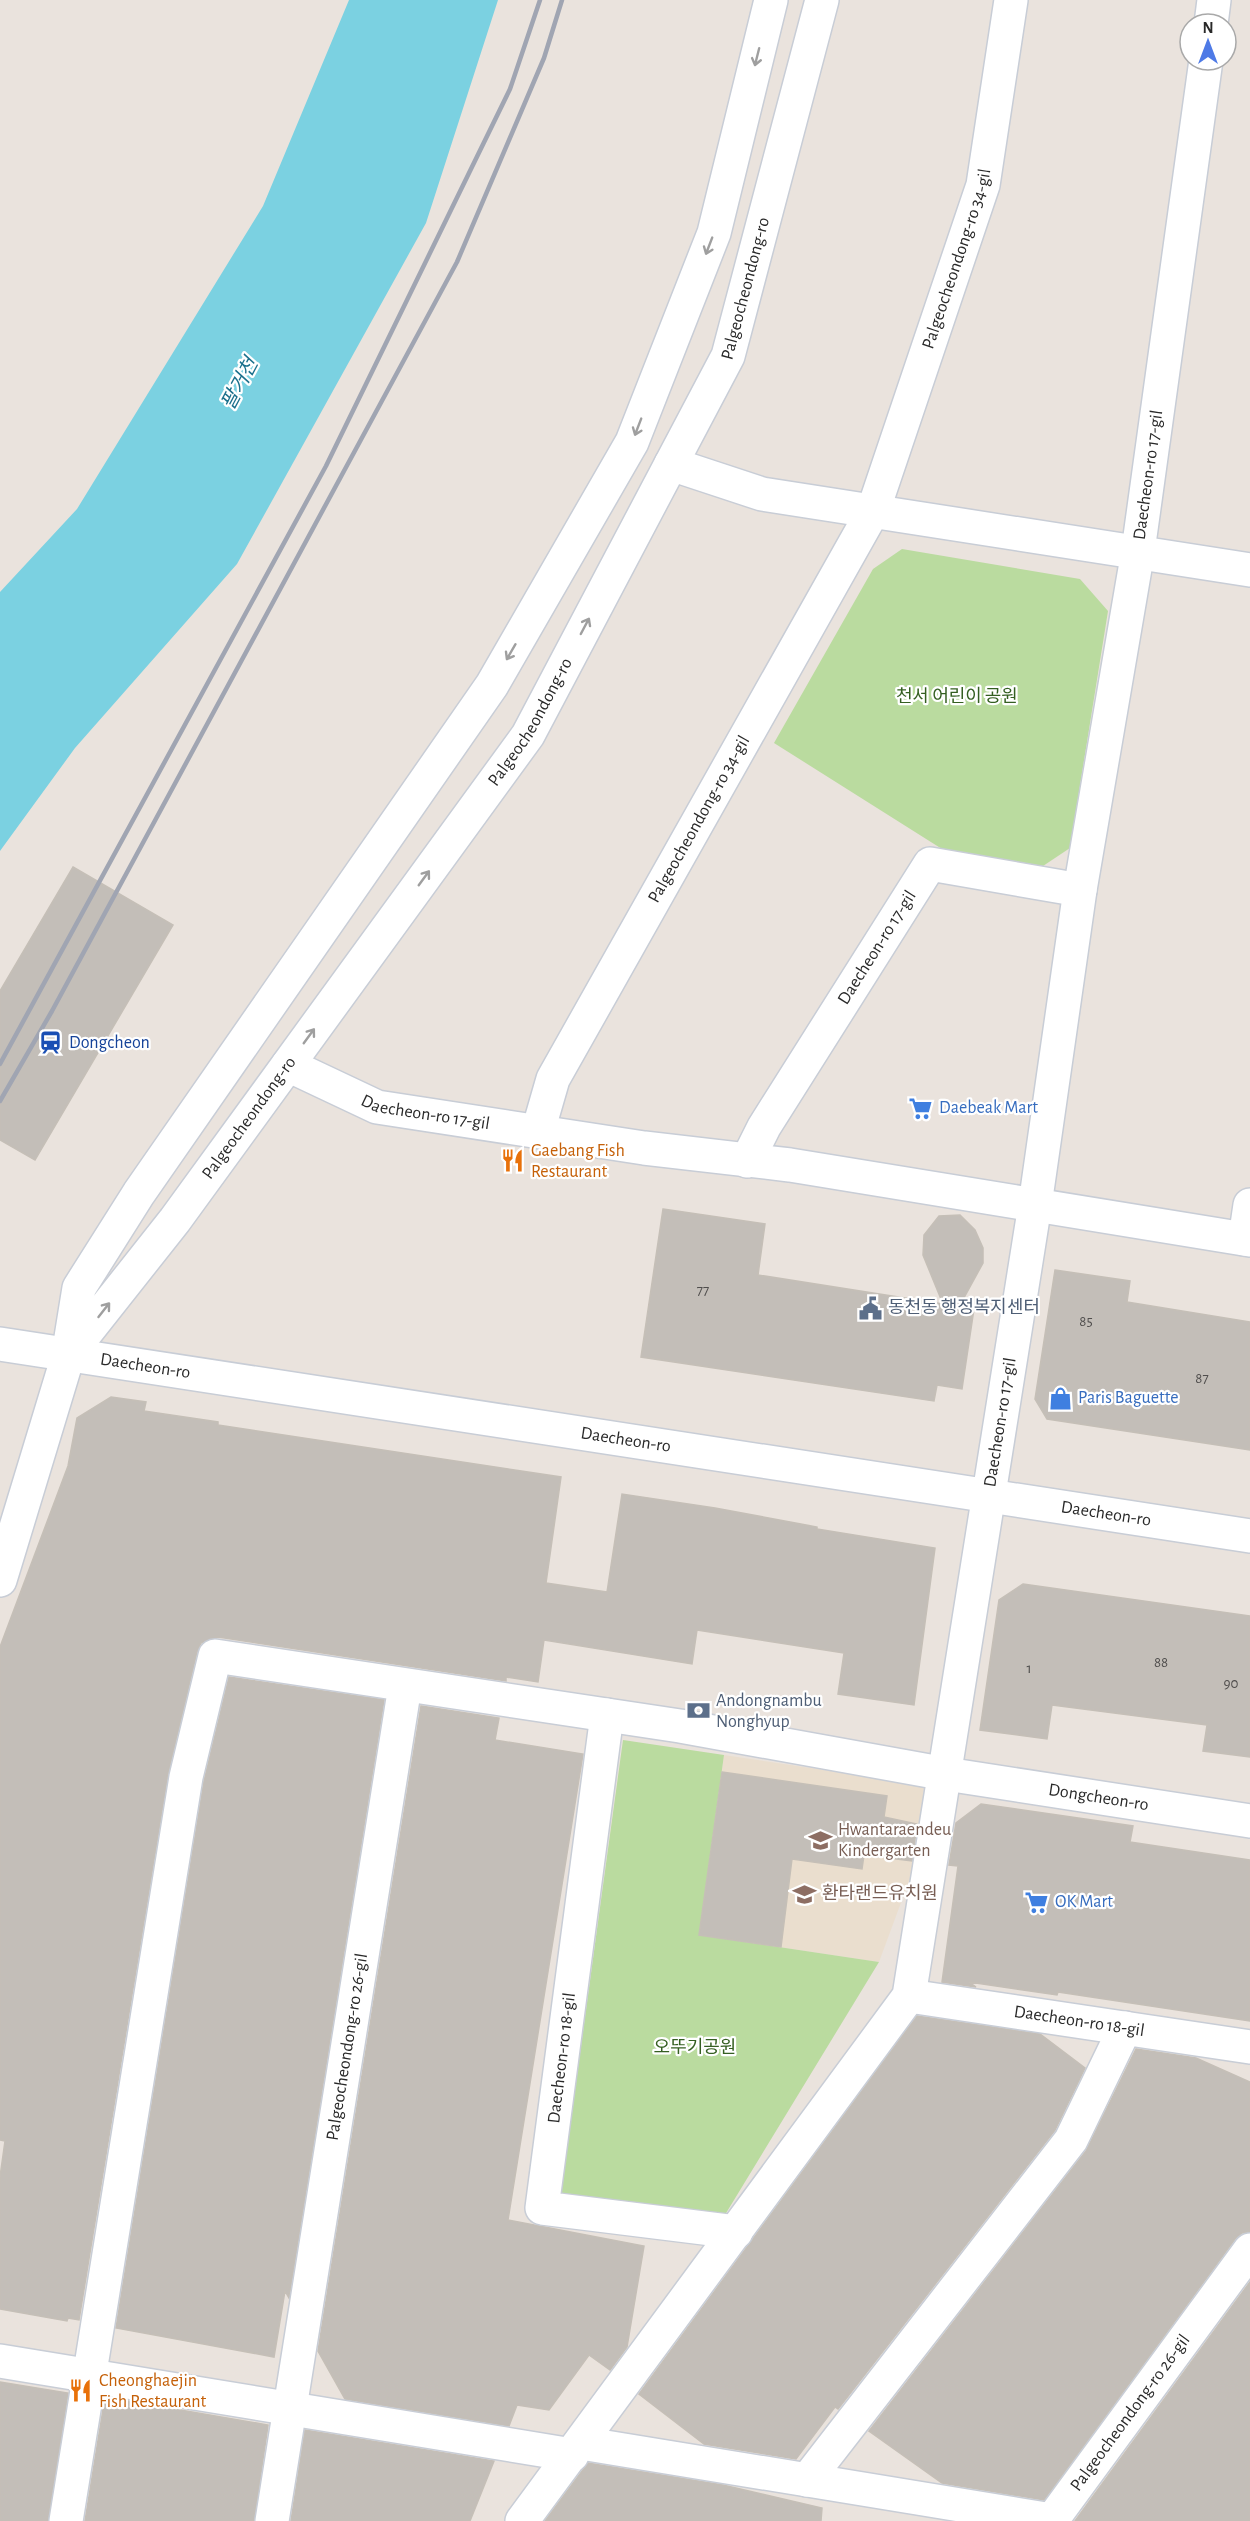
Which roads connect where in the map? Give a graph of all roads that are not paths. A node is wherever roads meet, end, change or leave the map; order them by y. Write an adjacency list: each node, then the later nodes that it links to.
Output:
1 (771, 0): 17 (street, Palgeocheondong-ro, one-way to 17)
2 (822, 0): 5 (street, Palgeocheondong-ro)
3 (1011, 0): 6 (street, Palgeocheondong-ro 34-gil)
4 (1204, 72): 7 (street, Daecheon-ro 17-gil)
5 (671, 464): 6 (street); 10 (street, Palgeocheondong-ro, one-way to 5)
6 (873, 511): 7 (street); 11 (street, Palgeocheondong-ro 34-gil)
7 (1138, 551): 8 (street); 9 (street, Daecheon-ro 17-gil)
8 (1250, 570)
9 (1080, 890): 12 (street, Daecheon-ro 17-gil); 14 (street, Daecheon-ro 17-gil)
10 (288, 1065): 11 (street, Daecheon-ro 17-gil); 17 (street, Palgeocheondong-ro, one-way to 10)
11 (538, 1131): 12 (street, Daecheon-ro 17-gil)
12 (747, 1161): 14 (street, Daecheon-ro 17-gil)
13 (1250, 1204): 15 (street)
14 (1035, 1205): 15 (street, Daecheon-ro 17-gil); 18 (street, Daecheon-ro 17-gil)
15 (1247, 1240)
16 (0, 1344): 17 (street, Daecheon-ro)
17 (68, 1356): 18 (street, Daecheon-ro); 20 (street, Palgeocheondong-ro)
18 (989, 1498): 19 (street, Daecheon-ro); 23 (street)
19 (1250, 1536)
20 (0, 1580)
21 (405, 1686): 22 (street); 31 (street); 32 (street, Palgeocheondong-ro 26-gil)
22 (607, 1715): 23 (street); 28 (street, Daecheon-ro 18-gil)
23 (946, 1774): 24 (street, Dongcheon-ro); 25 (street)
24 (1250, 1821)
25 (909, 1996): 26 (street, Daecheon-ro 18-gil); 28 (street)
26 (1125, 2028): 27 (street, Daecheon-ro 18-gil); 34 (street)
27 (1250, 2047)
28 (736, 2232): 33 (street)
29 (1250, 2250): 34 (street, Palgeocheondong-ro 26-gil)
30 (0, 2361): 31 (street, Palgeocheondong-ro 26-gil)
31 (89, 2376): 32 (street, Palgeocheondong-ro 26-gil); 35 (street)
32 (289, 2408): 33 (street, Palgeocheondong-ro 26-gil); 36 (street, Palgeocheondong-ro 26-gil)
33 (577, 2449): 34 (street, Palgeocheondong-ro 26-gil); 37 (street)
34 (807, 2480)
35 (66, 2521)
36 (272, 2521)
37 (522, 2521)

